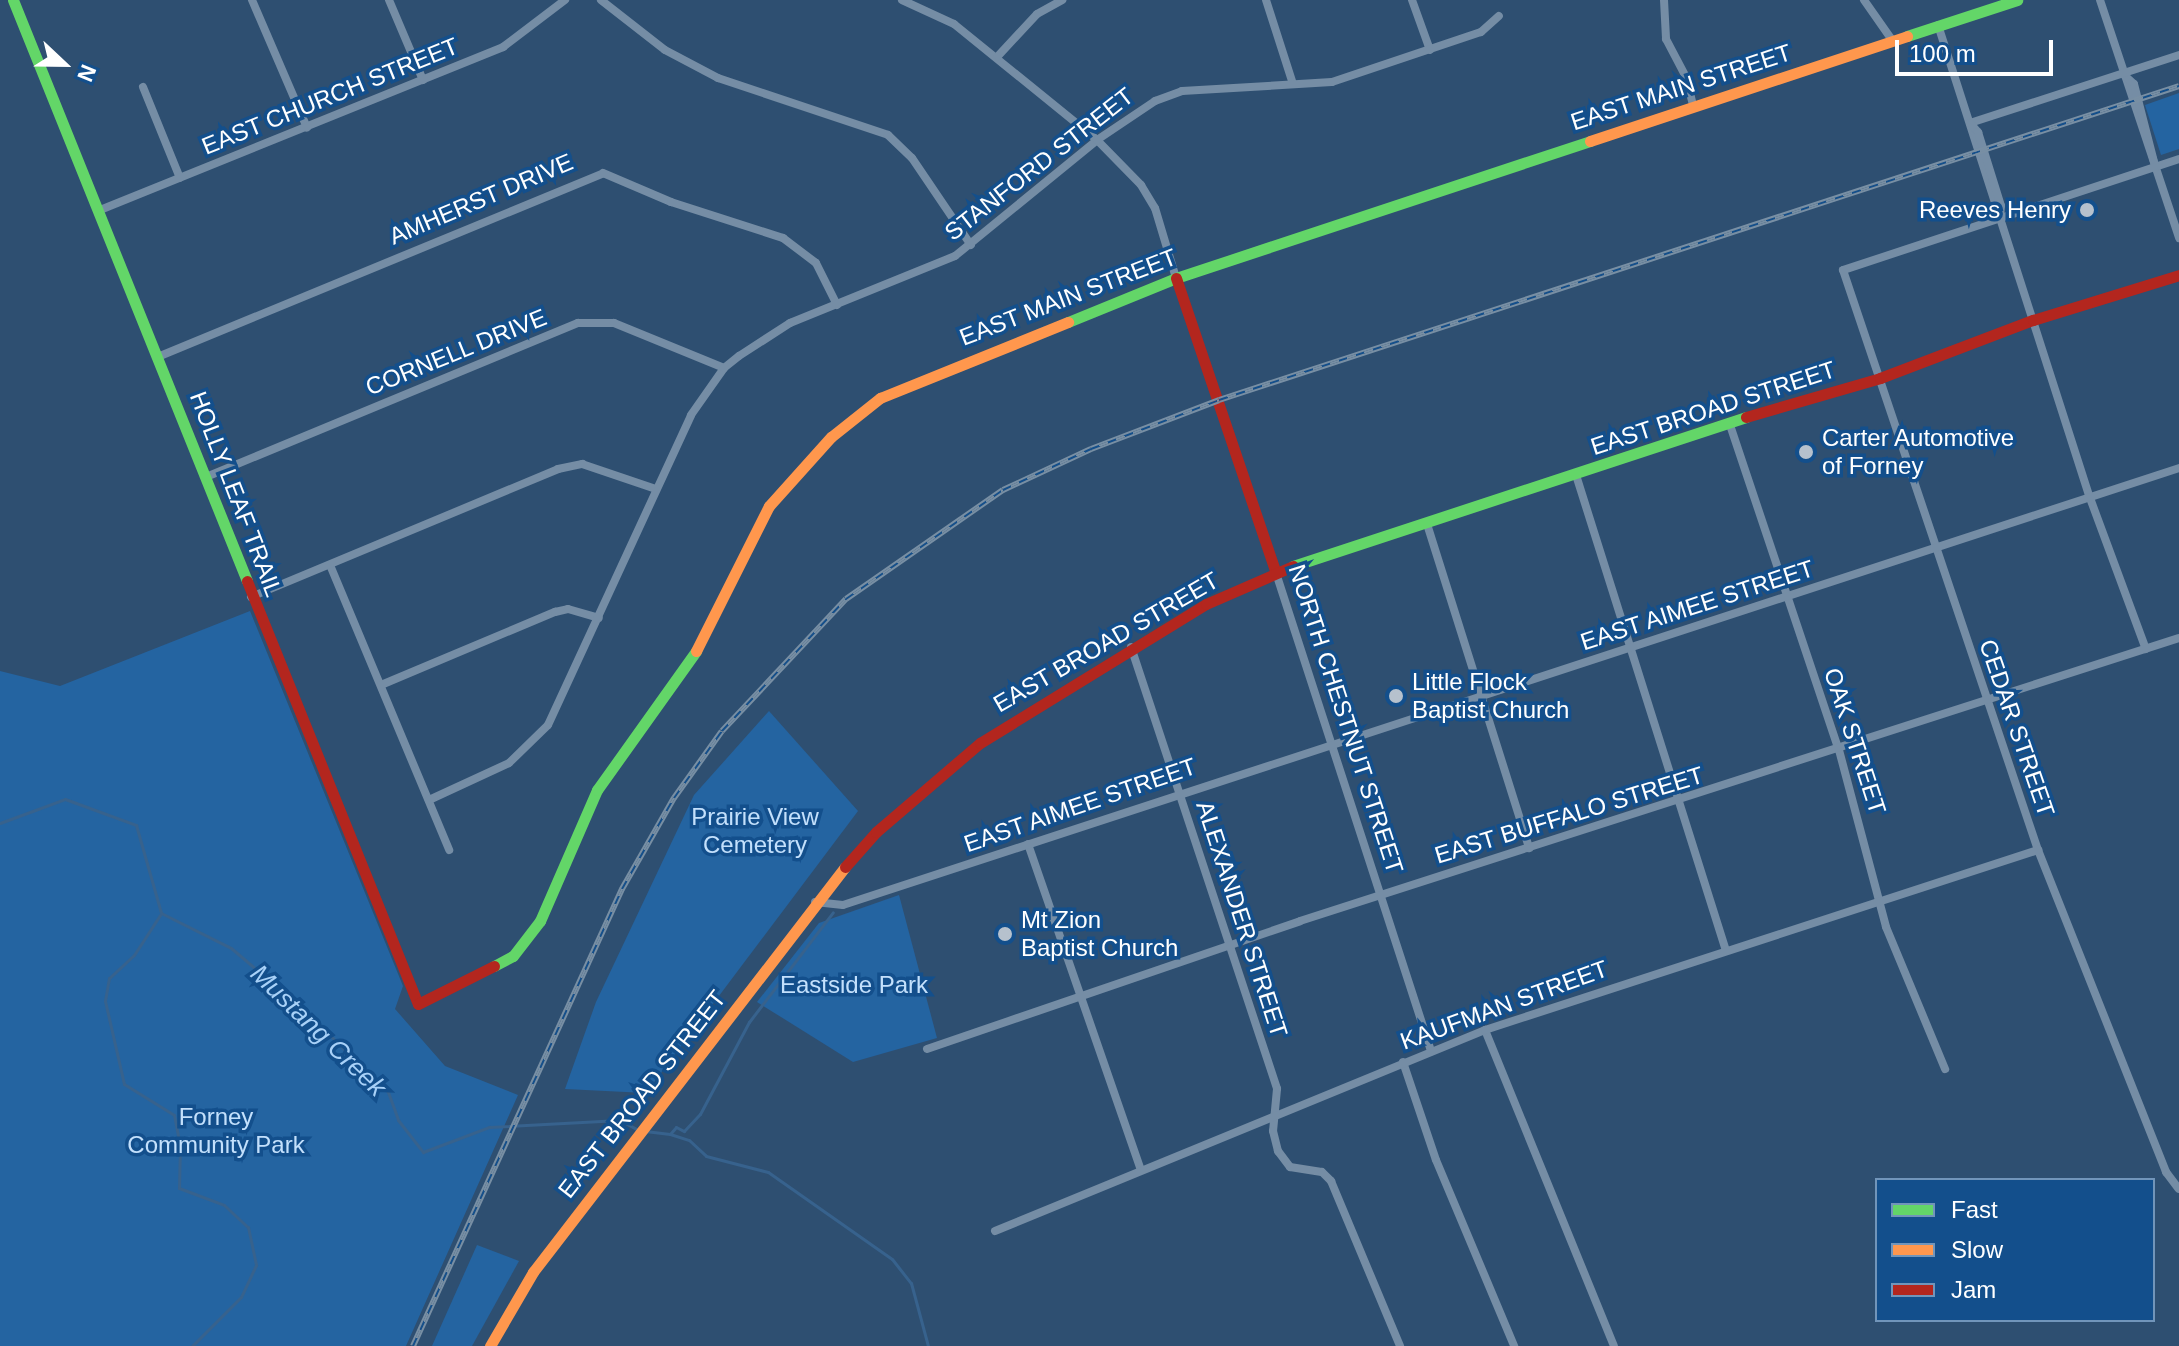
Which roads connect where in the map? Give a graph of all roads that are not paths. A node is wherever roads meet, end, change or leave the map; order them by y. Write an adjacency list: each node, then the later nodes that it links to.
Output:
1 (13, 0): 31 (street, HOLLY LEAF TRAIL)
2 (252, 0): 26 (street)
3 (389, 0): 21 (street)
4 (565, 0): 21 (street, EAST CHURCH STREET)
5 (601, 0): 34 (street)
6 (902, 0): 19 (street)
7 (1062, 0): 19 (street)
8 (1266, 0): 22 (street)
9 (1412, 0): 17 (street)
10 (1664, 0): 24 (street)
11 (1864, 0): 16 (street)
12 (2017, 0): 15 (street, EAST MAIN STREET)
13 (2100, 0): 20 (street)
14 (1499, 16): 17 (street, STANFORD STREET)
15 (1938, 25): 16 (street, EAST MAIN STREET); 25 (street)
16 (1892, 40): 24 (street, EAST MAIN STREET)
17 (1430, 50): 22 (street, STANFORD STREET)
18 (2179, 55): 20 (street)
19 (998, 56): 27 (street)
20 (2124, 75): 25 (street); 29 (street)
21 (423, 80): 26 (street, EAST CHURCH STREET)
22 (1293, 84): 27 (street, STANFORD STREET)
23 (143, 87): 30 (street)
24 (1693, 106): 36 (street, EAST MAIN STREET)
25 (1970, 123): 32 (street)
26 (307, 128): 30 (street, EAST CHURCH STREET)
27 (1097, 140): 34 (street, STANFORD STREET); 36 (street)
28 (2179, 159): 29 (street)
29 (2155, 167): 32 (street); 33 (street)
30 (180, 178): 31 (street, EAST CHURCH STREET)
31 (100, 210): 39 (street, HOLLY LEAF TRAIL)
32 (2000, 218): 38 (street); 41 (street, CEDAR STREET)
33 (2179, 238)
34 (971, 245): 37 (street, STANFORD STREET)
35 (2179, 275): 38 (street, EAST BROAD STREET)
36 (1176, 278): 51 (street, NORTH CHESTNUT STREET); 77 (street, EAST MAIN STREET)
37 (837, 305): 39 (street, AMHERST DRIVE); 40 (street, STANFORD STREET)
38 (2033, 320): 41 (street, EAST BROAD STREET); 47 (street)
39 (160, 356): 45 (street, HOLLY LEAF TRAIL)
40 (724, 368): 45 (street, CORNELL DRIVE); 46 (street, STANFORD STREET)
41 (1880, 378): 42 (street, EAST BROAD STREET); 49 (street, CEDAR STREET)
42 (1730, 425): 44 (street, EAST BROAD STREET); 53 (street, OAK STREET)
43 (2179, 468): 47 (street, EAST AIMEE STREET)
44 (1576, 475): 48 (street, EAST BROAD STREET); 57 (street)
45 (206, 477): 52 (street, HOLLY LEAF TRAIL)
46 (656, 489): 50 (street); 54 (street, STANFORD STREET)
47 (2090, 498): 49 (street, EAST AIMEE STREET); 58 (street)
48 (1427, 524): 51 (street, EAST BROAD STREET); 60 (street)
49 (1934, 549): 53 (street, EAST AIMEE STREET); 61 (street, CEDAR STREET)
50 (330, 565): 52 (street); 59 (street)
51 (1276, 573): 56 (street, EAST BROAD STREET); 62 (street, NORTH CHESTNUT STREET)
52 (251, 597): 77 (street, HOLLY LEAF TRAIL)
53 (1786, 598): 57 (street, EAST AIMEE STREET); 63 (street, OAK STREET)
54 (599, 618): 59 (street); 65 (street, STANFORD STREET)
55 (2179, 638): 58 (street, EAST BUFFALO STREET)
56 (1131, 647): 64 (street, ALEXANDER STREET); 73 (street, EAST BROAD STREET)
57 (1628, 648): 60 (street, EAST AIMEE STREET); 66 (street)
58 (2146, 649): 61 (street, EAST BUFFALO STREET)
59 (381, 685): 65 (street)
60 (1483, 694): 62 (street, EAST AIMEE STREET); 68 (street)
61 (1985, 700): 63 (street, EAST BUFFALO STREET); 70 (street, CEDAR STREET)
62 (1331, 743): 64 (street, EAST AIMEE STREET); 71 (street, NORTH CHESTNUT STREET)
63 (1839, 750): 66 (street, EAST BUFFALO STREET); 72 (street, OAK STREET)
64 (1179, 793): 67 (street, EAST AIMEE STREET); 74 (street, ALEXANDER STREET)
65 (429, 800): 69 (street)
66 (1681, 801): 68 (street, EAST BUFFALO STREET); 75 (street)
67 (1028, 844): 73 (street, EAST AIMEE STREET); 76 (street)
68 (1529, 848): 71 (street, EAST BUFFALO STREET)
69 (449, 850)
70 (2038, 850): 72 (street, KAUFMAN STREET); 85 (street, CEDAR STREET)
71 (1380, 896): 74 (street, EAST BUFFALO STREET); 80 (street, NORTH CHESTNUT STREET)
72 (1882, 900): 75 (street, KAUFMAN STREET); 82 (street, OAK STREET)
73 (815, 902): 87 (street, EAST BROAD STREET)
74 (1231, 945): 76 (street, EAST BUFFALO STREET); 83 (street, ALEXANDER STREET)
75 (1726, 950): 78 (street, KAUFMAN STREET)
76 (1080, 997): 79 (street, EAST BUFFALO STREET); 84 (street)
77 (418, 1004)
78 (1485, 1030): 80 (street, KAUFMAN STREET); 90 (street)
79 (927, 1049)
80 (1431, 1051): 81 (street, KAUFMAN STREET)
81 (1403, 1062): 83 (street, KAUFMAN STREET); 89 (street)
82 (1945, 1069)
83 (1277, 1113): 84 (street, KAUFMAN STREET); 88 (street, ALEXANDER STREET)
84 (1141, 1170): 86 (street, KAUFMAN STREET)
85 (2179, 1189)
86 (995, 1231)
87 (490, 1346)
88 (1400, 1346)
89 (1514, 1346)
90 (1614, 1346)

